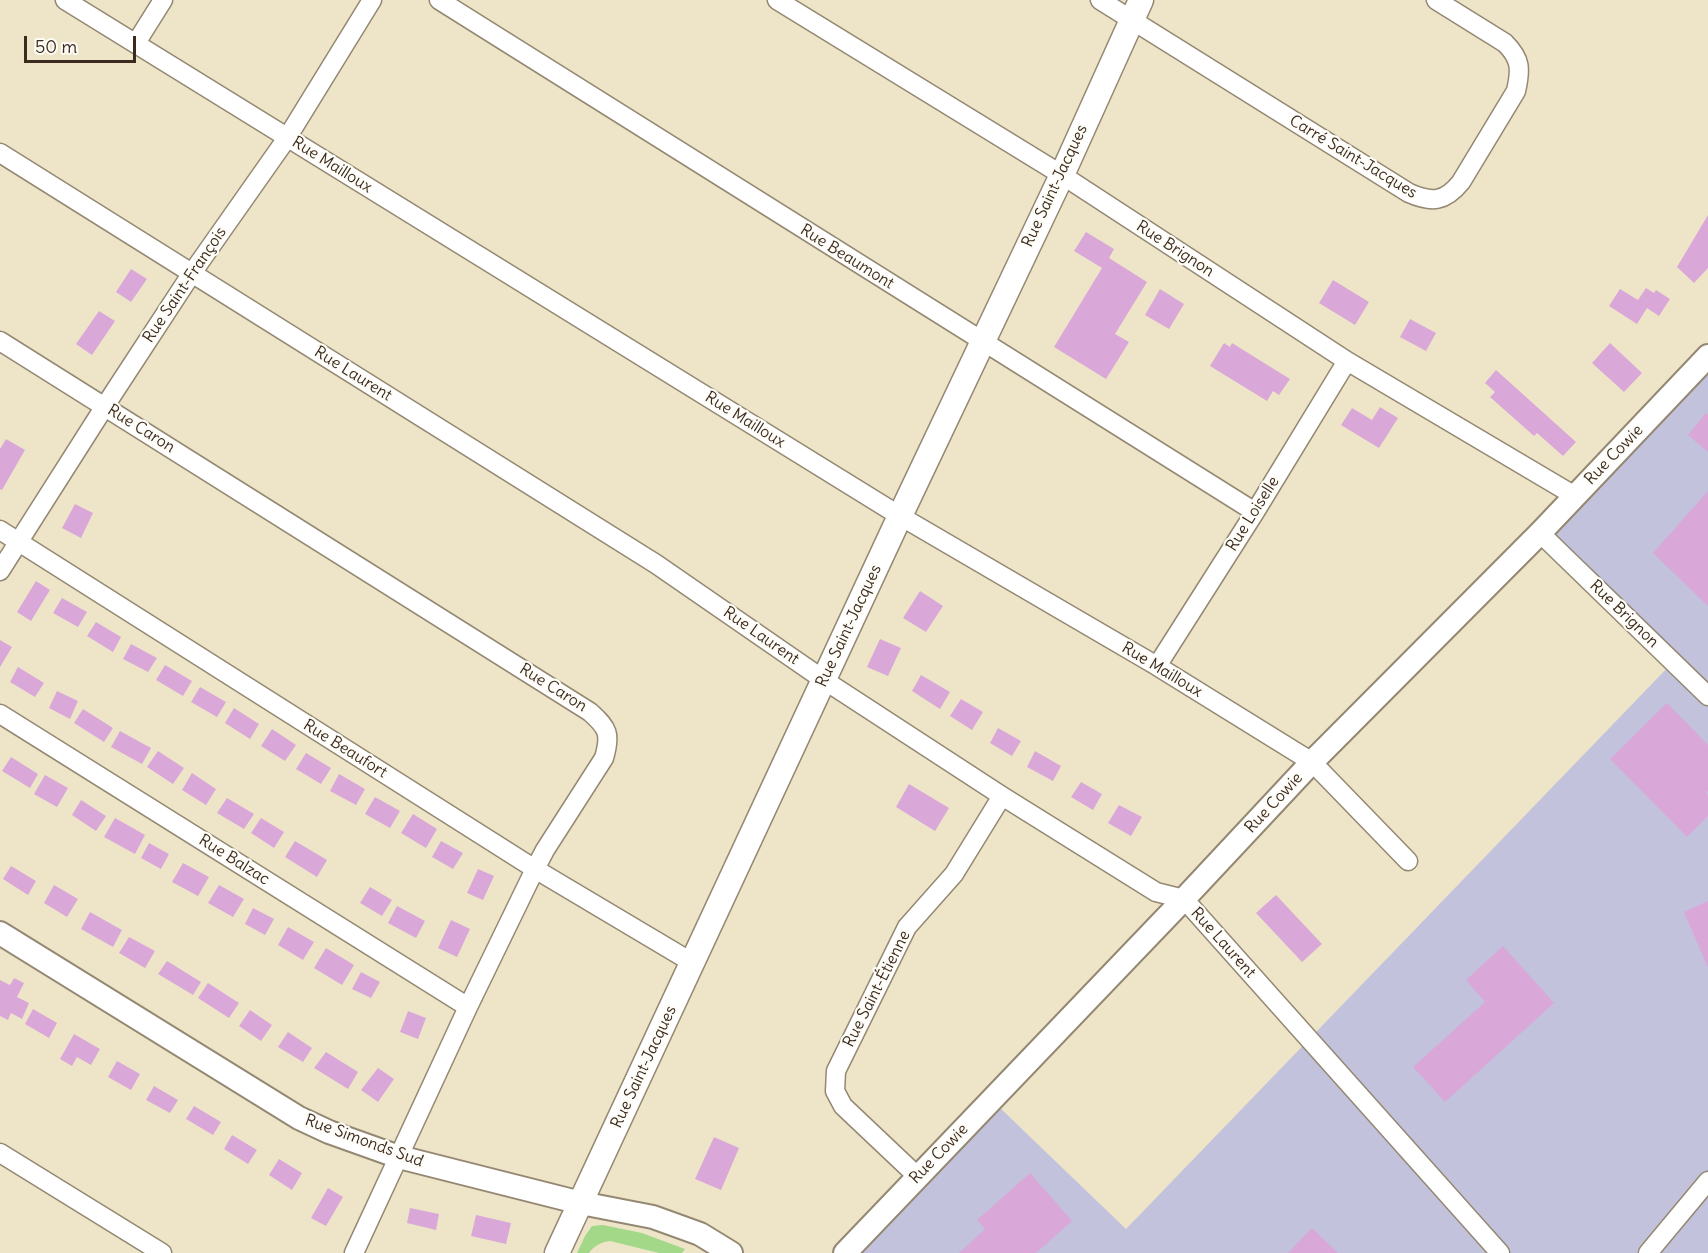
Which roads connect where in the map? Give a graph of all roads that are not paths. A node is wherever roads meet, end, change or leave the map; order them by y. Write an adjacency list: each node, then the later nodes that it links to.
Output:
1 (65, 0): 9 (street, Rue Mailloux)
2 (163, 0): 9 (street)
3 (372, 0): 10 (street, Rue Saint-François)
4 (439, 0): 15 (street, Rue Beaumont)
5 (777, 0): 12 (street, Rue Brignon)
6 (1100, 0): 8 (street, Carré Saint-Jacques)
7 (1436, 0): 8 (street, Carré Saint-Jacques)
8 (1137, 10): 12 (main road, Rue Saint-Jacques)
9 (135, 44): 10 (street, Rue Mailloux)
10 (287, 138): 13 (street, Rue Saint-François); 21 (street, Rue Mailloux)
11 (0, 153): 13 (street, Rue Laurent)
12 (1062, 175): 15 (main road, Rue Saint-Jacques); 17 (street, Rue Brignon)
13 (192, 273): 18 (street, Rue Saint-François); 27 (street, Rue Laurent)
14 (0, 341): 18 (street, Rue Caron)
15 (982, 342): 20 (street, Rue Beaumont); 21 (main road, Rue Saint-Jacques)
16 (1708, 356): 19 (street, Rue Cowie)
17 (1347, 361): 19 (street, Rue Brignon); 20 (street, Rue Loiselle)
18 (105, 406): 24 (street, Rue Saint-François); 33 (street, Rue Caron)
19 (1575, 496): 23 (street, Rue Cowie)
20 (1255, 512): 26 (street, Rue Loiselle)
21 (900, 516): 26 (street, Rue Mailloux); 27 (main road, Rue Saint-Jacques)
22 (0, 530): 24 (street, Rue Beaufort)
23 (1540, 533): 28 (street, Rue Brignon); 30 (street, Rue Cowie)
24 (19, 542): 25 (street, Rue Saint-François); 33 (street, Rue Beaufort)
25 (0, 572)
26 (1157, 666): 30 (street, Rue Mailloux)
27 (824, 680): 31 (street, Rue Laurent); 36 (main road, Rue Saint-Jacques)
28 (1708, 696)
29 (0, 714): 37 (street, Rue Balzac)
30 (1312, 762): 32 (street, Rue Mailloux); 34 (street, Rue Cowie)
31 (1002, 796): 34 (street, Rue Laurent); 40 (street, Rue Saint-Étienne)
32 (1408, 861)
33 (535, 869): 36 (street, Rue Beaufort); 37 (street, Rue Caron)
34 (1184, 899): 40 (street, Rue Cowie); 48 (street, Rue Laurent)
35 (0, 933): 39 (street, Rue Simonds Sud)
36 (693, 963): 42 (main road, Rue Saint-Jacques)
37 (468, 1007): 39 (street, Rue Caron)
38 (0, 1153): 43 (street)
39 (399, 1157): 42 (street, Rue Simonds Sud); 44 (street, Rue Caron)
40 (917, 1176): 47 (street, Rue Cowie)
41 (1708, 1181): 49 (street)
42 (581, 1203): 45 (main road, Rue Saint-Jacques); 46 (street, Rue Simonds Sud)
43 (162, 1253)
44 (354, 1253)
45 (557, 1253)
46 (731, 1253)
47 (845, 1253)
48 (1500, 1253)
49 (1648, 1253)

